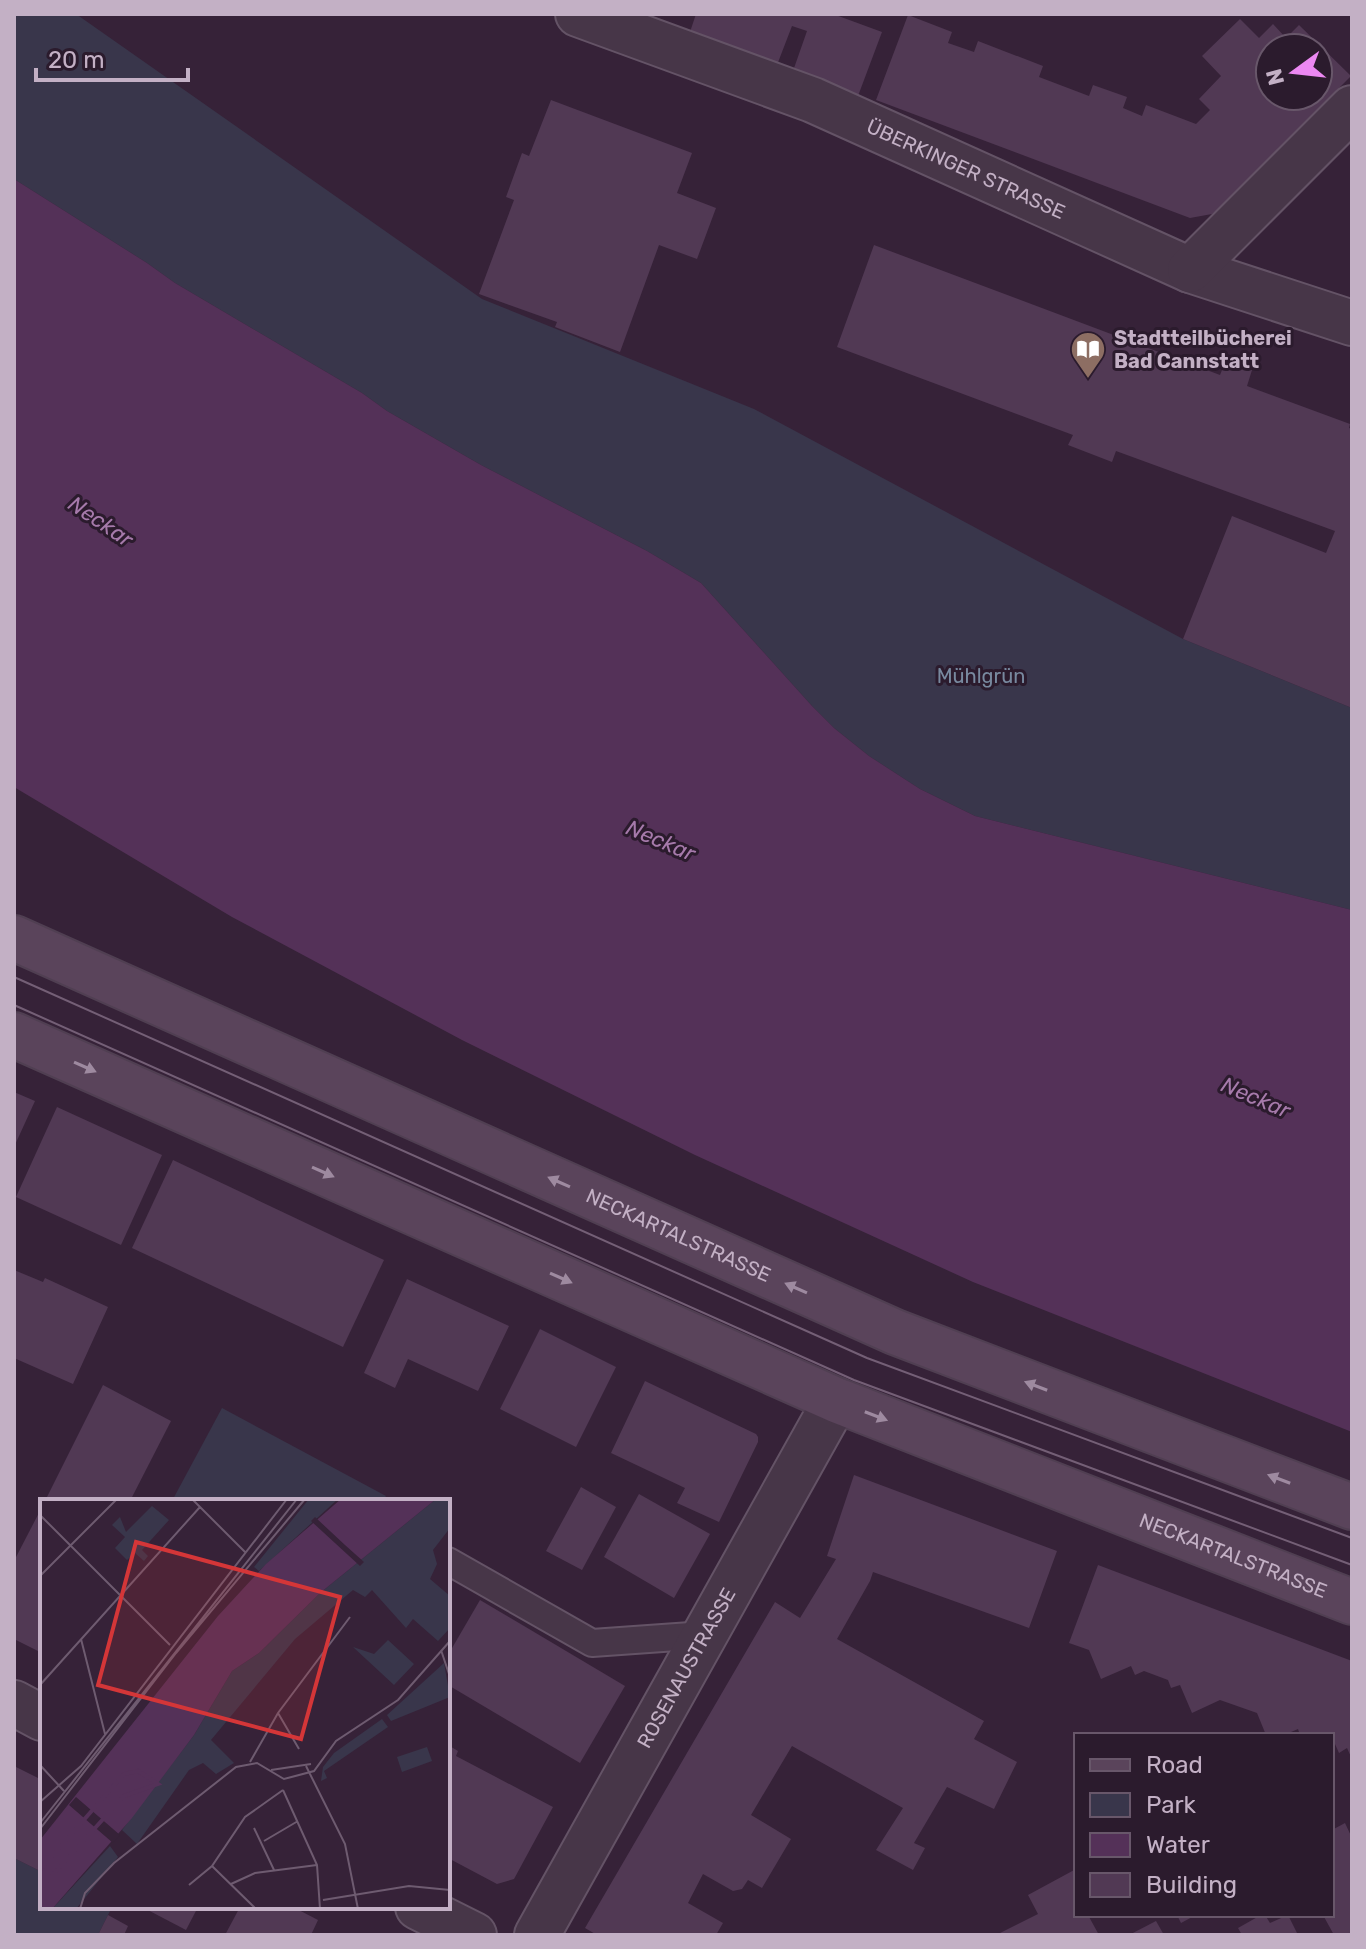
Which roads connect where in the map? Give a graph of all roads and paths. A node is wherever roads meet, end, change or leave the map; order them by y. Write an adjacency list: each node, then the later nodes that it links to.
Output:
1 (578, 14): 2 (street, ÜBERKINGER STRASSE)
2 (659, 28): 4 (street, ÜBERKINGER STRASSE)
3 (1352, 108): 4 (street)
4 (1190, 270): 5 (street, ÜBERKINGER STRASSE)
5 (1352, 323)
6 (14, 938): 9 (main road, NECKARTALSTRASSE, one-way to 6)
7 (14, 1035): 8 (main road, NECKARTALSTRASSE, one-way to 8)
8 (836, 1400): 11 (main road, NECKARTALSTRASSE, one-way to 11); 12 (street, ROSENAUSTRASSE)
9 (1352, 1507)
10 (450, 1562): 12 (lane)
11 (1352, 1602)
12 (705, 1635): 17 (street, ROSENAUSTRASSE)
13 (14, 1703): 14 (street)
14 (40, 1717)
15 (422, 1909): 16 (street)
16 (474, 1935)
17 (537, 1935)

